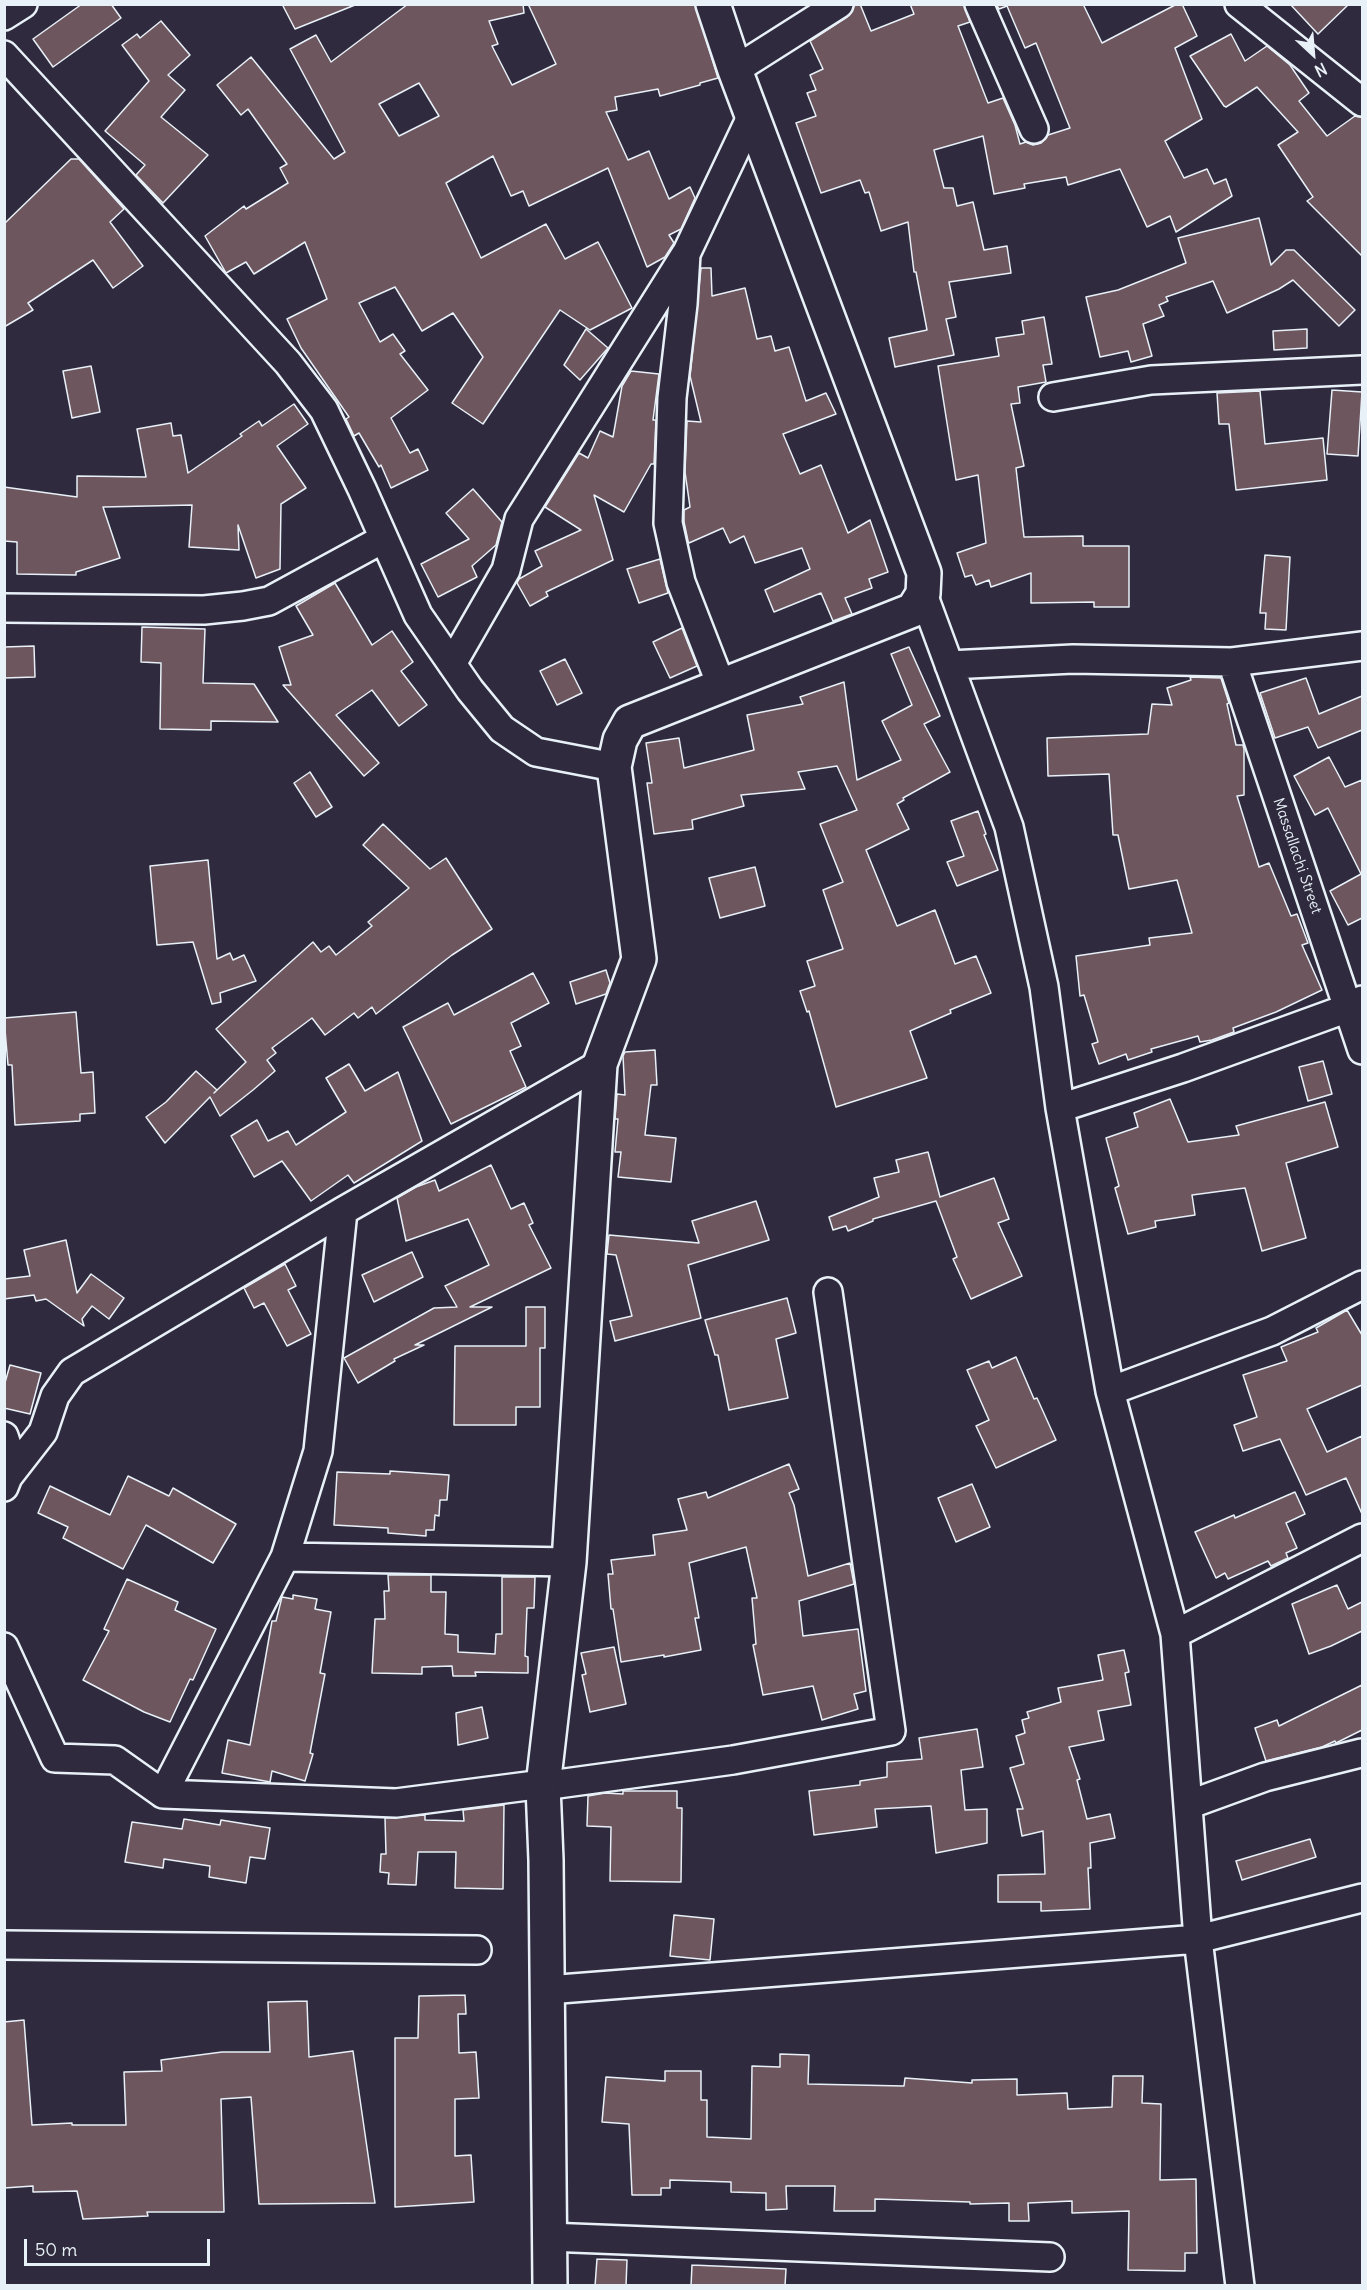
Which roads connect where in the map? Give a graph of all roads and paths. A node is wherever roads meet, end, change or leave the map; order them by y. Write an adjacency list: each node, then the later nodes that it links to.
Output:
1 (23, 4): 6 (street)
2 (713, 4): 8 (street)
3 (838, 4): 8 (street)
4 (979, 4): 11 (street)
5 (1239, 4): 9 (street)
6 (4, 16)
7 (4, 55): 15 (street)
8 (735, 70): 10 (street)
9 (1362, 102)
10 (752, 115): 12 (street); 16 (street)
11 (1034, 129)
12 (686, 254): 20 (street); 22 (street)
13 (1362, 370): 14 (street)
14 (1053, 397)
15 (383, 539): 17 (street); 20 (street)
16 (923, 594): 21 (street); 22 (street)
17 (4, 608)
18 (1362, 646): 19 (street)
19 (1232, 662): 21 (street); 24 (street, Massallachi Street)
20 (452, 664): 23 (street)
21 (949, 665): 27 (street)
22 (722, 685): 23 (street)
23 (614, 766): 26 (street)
24 (1355, 1004): 25 (street, Massallachi Street); 27 (street)
25 (1362, 1050)
26 (600, 1064): 28 (street); 36 (street)
27 (1060, 1108): 31 (street)
28 (343, 1211): 33 (street); 35 (street)
29 (1362, 1285): 31 (street)
30 (828, 1293): 40 (street)
31 (1110, 1391): 37 (street)
32 (4, 1436): 33 (street)
33 (6, 1482)
34 (1362, 1538): 37 (street)
35 (285, 1557): 36 (street); 41 (street)
36 (568, 1562): 40 (street)
37 (1175, 1634): 42 (street)
38 (4, 1647): 41 (street)
39 (1361, 1754): 42 (street)
40 (543, 1785): 41 (street); 47 (street)
41 (163, 1794)
42 (1188, 1805): 44 (street)
43 (1362, 1898): 44 (street)
44 (1198, 1940): 47 (street); 51 (street)
45 (4, 1945): 46 (street)
46 (477, 1950)
47 (547, 1990): 48 (street)
48 (548, 2237): 49 (street); 50 (street)
49 (1050, 2257)
50 (550, 2286)
51 (1240, 2286)

